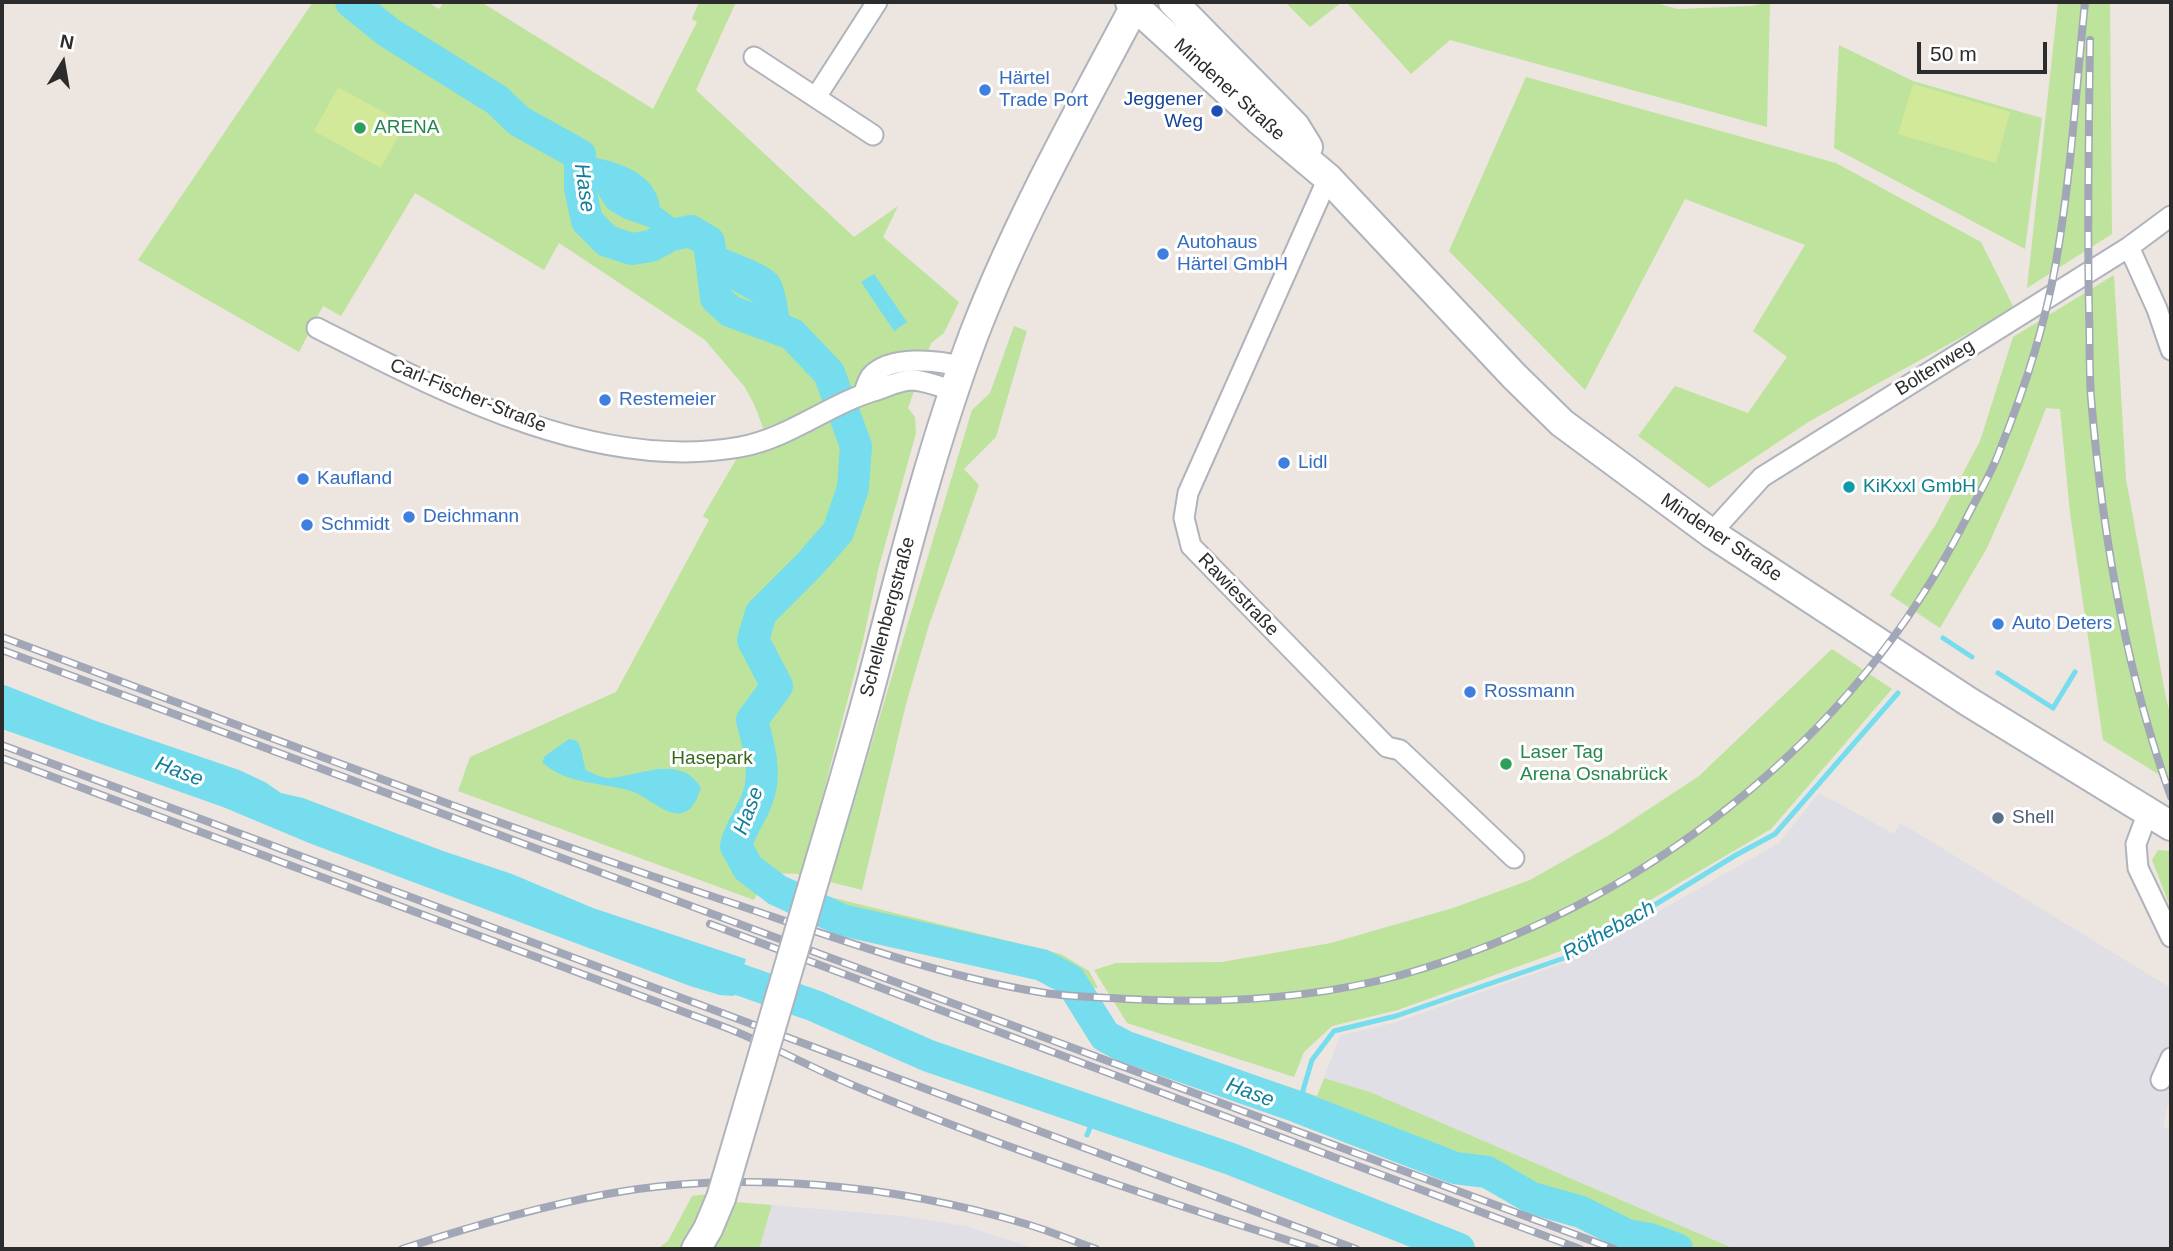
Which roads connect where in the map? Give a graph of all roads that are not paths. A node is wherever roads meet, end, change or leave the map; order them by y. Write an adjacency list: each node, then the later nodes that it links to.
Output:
1 (877, 2): 5 (street)
2 (1173, 2): 7 (main road, Mindener Straße)
3 (1134, 3): 7 (main road, Mindener Straße); 12 (main road, Schellenbergstraße)
4 (754, 57): 5 (street)
5 (816, 97): 6 (street)
6 (873, 135)
7 (1328, 178): 13 (main road, Mindener Straße); 15 (street, Rawiestraße)
8 (2171, 216): 9 (street, Boltenweg)
9 (2129, 247): 11 (street); 13 (street, Boltenweg)
10 (317, 328): 12 (street, Carl-Fischer-Straße)
11 (2171, 350)
12 (958, 379): 19 (main road, Schellenbergstraße, bridge)
13 (1711, 533): 14 (main road, Mindener Straße)
14 (2160, 819): 16 (street)
15 (1514, 858)
16 (2171, 937)
17 (2171, 1058): 18 (street)
18 (2161, 1080)
19 (696, 1249)

